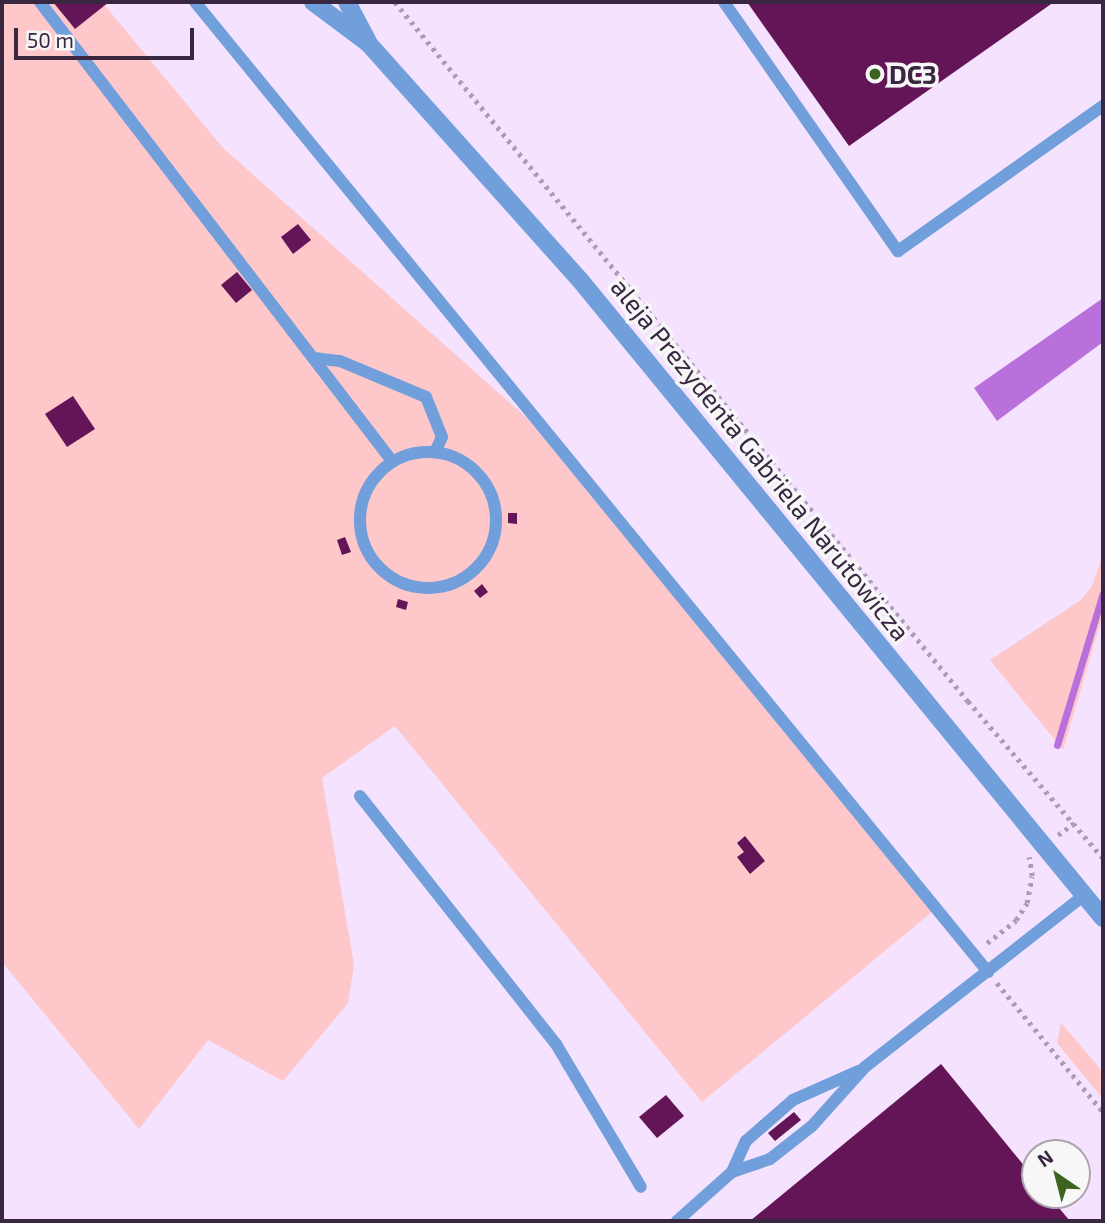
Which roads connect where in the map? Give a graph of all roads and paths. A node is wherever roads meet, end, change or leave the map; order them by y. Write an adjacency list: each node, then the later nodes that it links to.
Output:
1 (40, 2): 9 (lane)
2 (195, 2): 18 (lane)
3 (313, 2): 7 (street, aleja Prezydenta Gabriela Narutowicza)
4 (347, 2): 7 (street, aleja Prezydenta Gabriela Narutowicza)
5 (395, 2): 13 (path)
6 (724, 2): 8 (lane)
7 (368, 43): 14 (street, aleja Prezydenta Gabriela Narutowicza)
8 (1103, 106)
9 (314, 358): 10 (lane); 11 (lane)
10 (435, 452): 11 (lane); 11 (lane)
11 (392, 461)
12 (360, 796): 23 (lane)
13 (1074, 823): 14 (path); 15 (path)
14 (1044, 846): 16 (street, aleja Prezydenta Gabriela Narutowicza); 18 (path)
15 (1103, 858)
16 (1084, 895): 17 (street, aleja Prezydenta Gabriela Narutowicza); 19 (lane)
17 (1103, 918)
18 (973, 954): 19 (lane)
19 (988, 972): 20 (lane); 21 (path)
20 (865, 1067): 22 (lane); 22 (lane)
21 (1103, 1112)
22 (732, 1172): 24 (lane)
23 (641, 1187)
24 (677, 1221)

